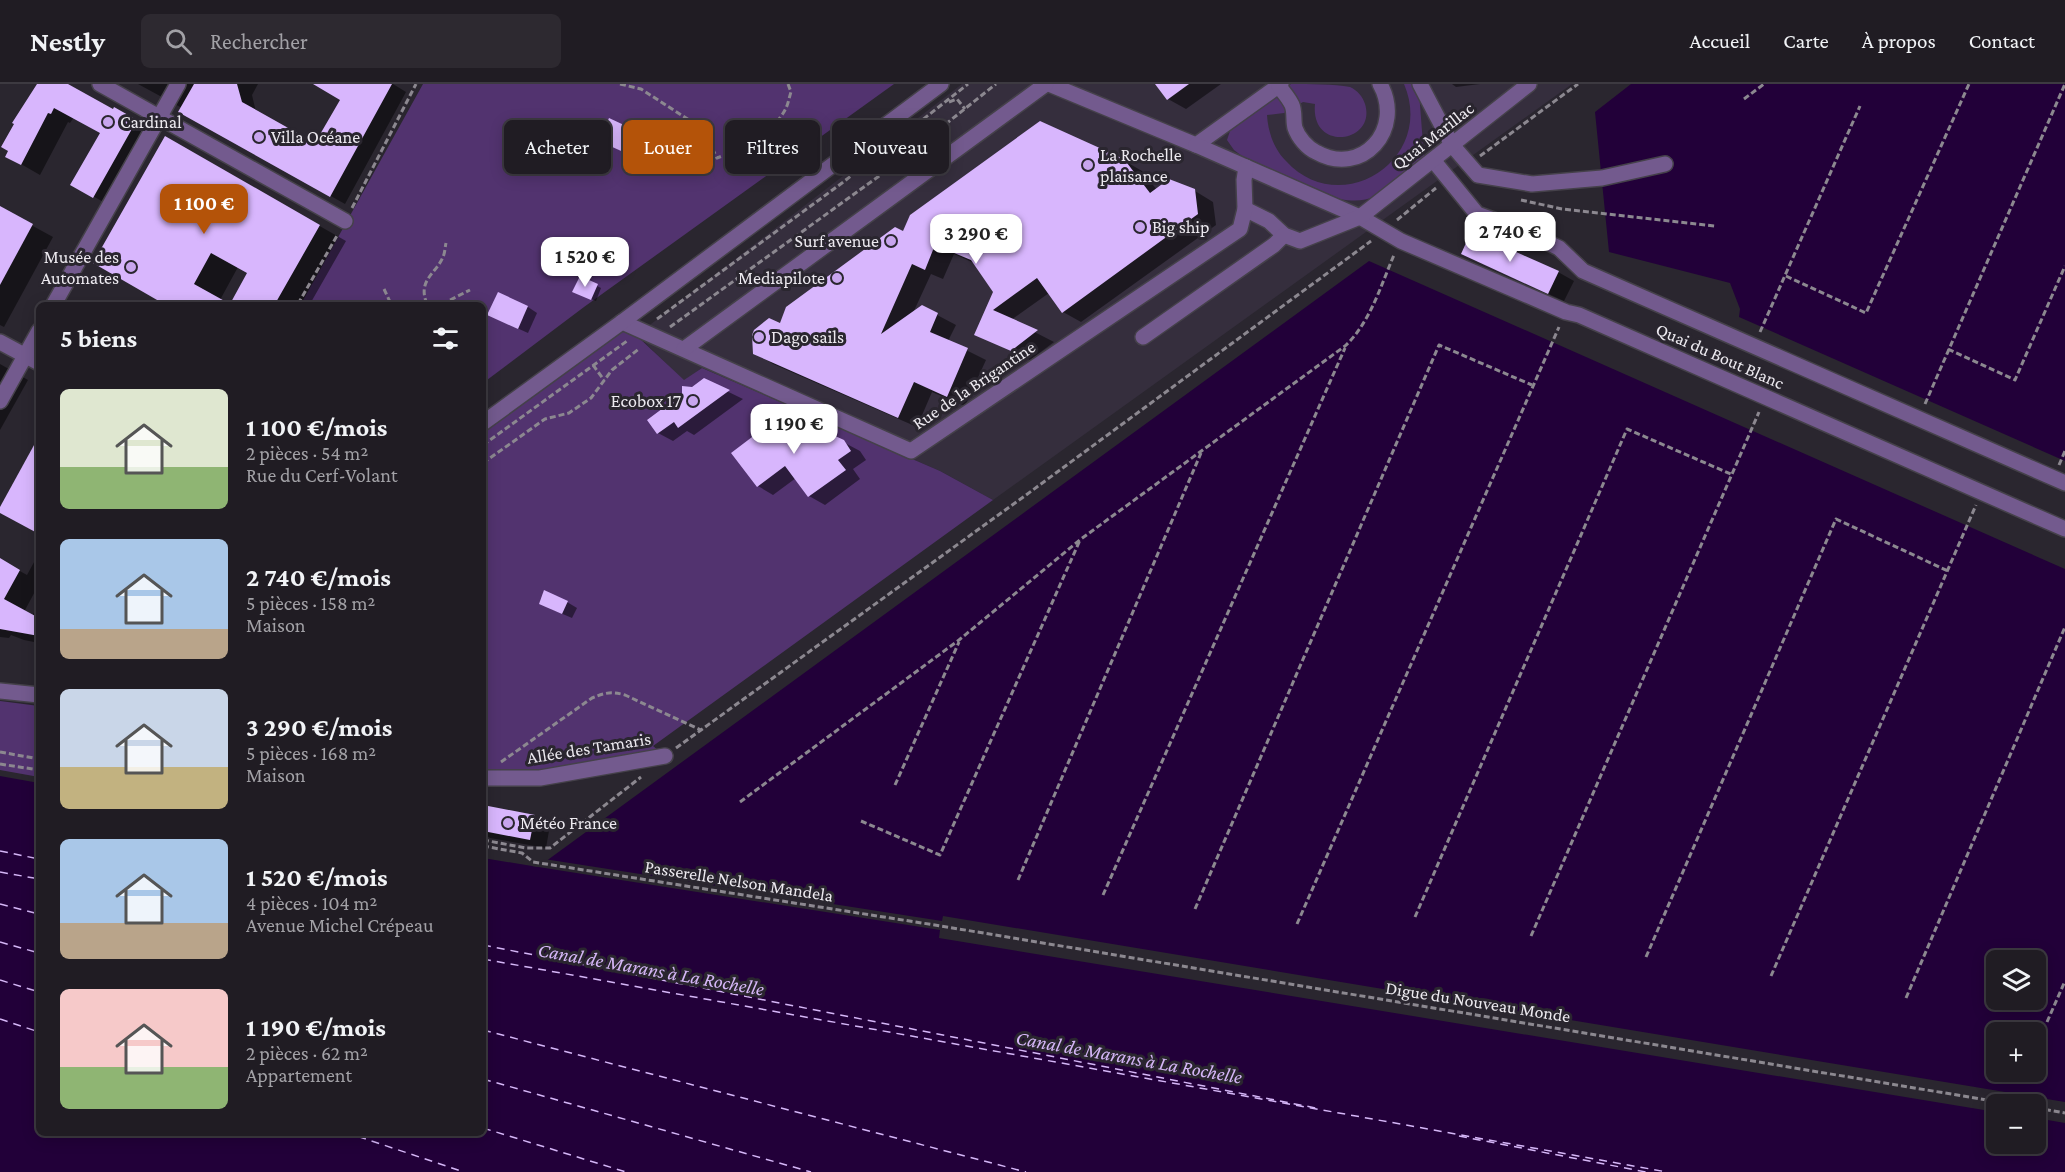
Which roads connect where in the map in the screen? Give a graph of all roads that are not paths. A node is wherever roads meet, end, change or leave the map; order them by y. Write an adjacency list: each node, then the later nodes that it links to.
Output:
1 (100, 84): 9 (street)
2 (178, 84): 9 (street)
3 (941, 84): 20 (street)
4 (1048, 84): 10 (street, Quai du Bout Blanc); 24 (street)
5 (1380, 84): 8 (street)
6 (1420, 84): 11 (street)
7 (1529, 84): 11 (street, Quai Marillac)
8 (1280, 85): 10 (street)
9 (159, 117): 17 (street); 19 (street)
10 (1196, 145): 14 (street, Quai du Bout Blanc)
11 (1452, 145): 12 (street, Quai Marillac); 13 (street)
12 (1433, 160): 16 (street, Quai Marillac); 29 (street, Quai du Bout Blanc)
13 (1665, 164)
14 (1246, 167): 15 (street, Rue de la Brigantine); 16 (street, Quai du Bout Blanc)
15 (1245, 209): 18 (street); 24 (street, Rue de la Brigantine)
16 (1360, 217): 18 (street, Quai Marillac); 30 (street, Quai du Bout Blanc)
17 (345, 221)
18 (1284, 235): 22 (street)
19 (55, 302)
20 (622, 322): 24 (street, Rue de la Brigantine); 28 (street)
21 (36, 336): 25 (street)
22 (1143, 337)
23 (0, 342): 25 (street)
24 (684, 350)
25 (25, 356): 26 (street); 27 (street)
26 (36, 362)
27 (0, 401)
28 (486, 421)
29 (2065, 483)
30 (2065, 529)
31 (0, 691): 32 (street)
32 (36, 694)
33 (665, 756): 34 (street, Allée des Tamaris)
34 (486, 778)

